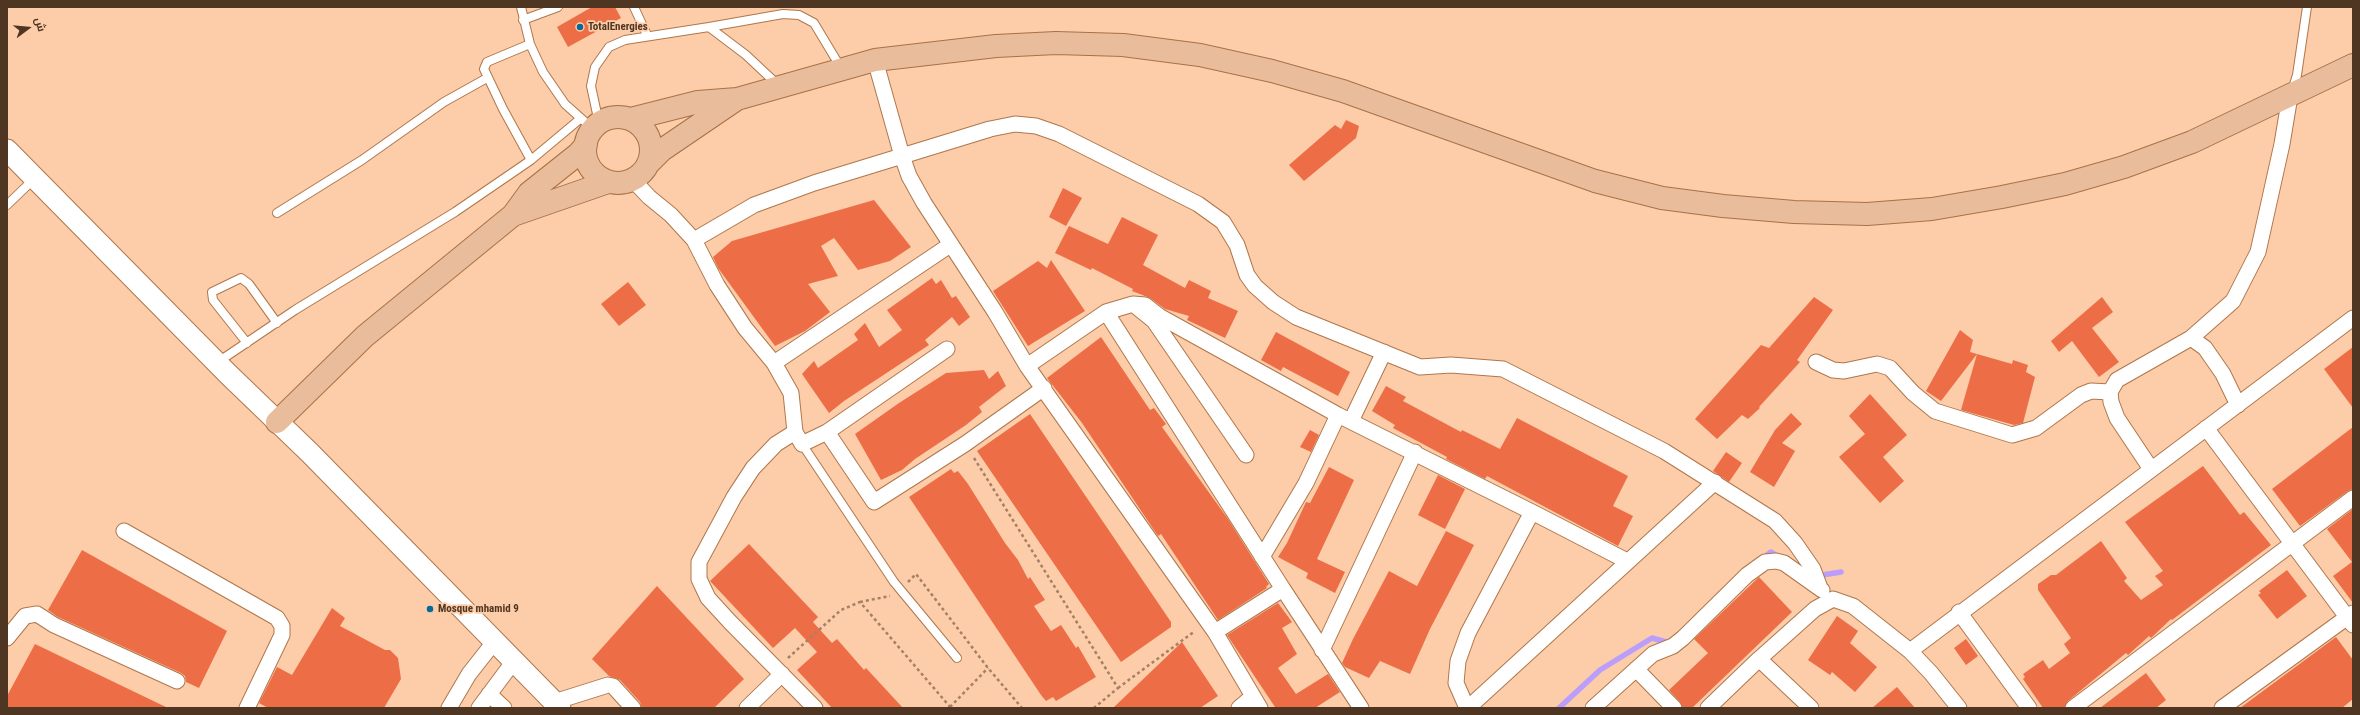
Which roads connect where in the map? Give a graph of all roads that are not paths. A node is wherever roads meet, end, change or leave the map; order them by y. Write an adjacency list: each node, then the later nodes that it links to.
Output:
1 (521, 7): 5 (lane)
2 (558, 7): 5 (lane)
3 (634, 7): 7 (lane)
4 (2307, 7): 14 (lane)
5 (524, 20): 8 (lane)
6 (709, 27): 7 (lane); 11 (lane); 13 (lane)
7 (647, 35): 17 (lane)
8 (530, 44): 12 (lane); 17 (lane)
9 (875, 60): 11 (main road); 14 (main road); 18 (street)
10 (2353, 65): 14 (main road)
11 (842, 68): 13 (main road)
12 (487, 78): 20 (lane); 26 (lane)
13 (778, 86): 15 (main road)
14 (2290, 96): 34 (street)
15 (736, 99): 16 (main road); 21 (main road)
16 (631, 119): 17 (main road); 21 (main road)
17 (589, 129): 20 (lane); 24 (main road); 27 (main road)
18 (902, 156): 28 (street); 29 (street); 37 (street)
19 (13, 160): 22 (main road)
20 (531, 160): 33 (lane)
21 (650, 162): 23 (main road)
22 (35, 179): 25 (lane); 39 (main road)
23 (633, 180): 24 (main road); 28 (street)
24 (608, 182): 27 (main road)
25 (7, 205)
26 (277, 213)
27 (513, 215): 46 (main road)
28 (694, 240): 40 (street)
29 (950, 245): 40 (street); 41 (street)
30 (1133, 304): 31 (street); 45 (street); 51 (street)
31 (1106, 312): 41 (street); 58 (street)
32 (2353, 318): 44 (street)
33 (277, 323): 35 (lane); 35 (lane)
34 (2192, 338): 43 (street); 44 (street)
35 (247, 343): 39 (lane)
36 (947, 350): 48 (street)
37 (1384, 352): 45 (street); 53 (street)
38 (1816, 362): 43 (street)
39 (217, 363): 46 (main road)
40 (774, 363): 49 (street)
41 (1027, 366): 42 (street)
42 (1044, 388): 48 (street); 65 (street)
43 (2110, 392): 52 (street)
44 (2238, 405): 47 (street)
45 (1345, 418): 50 (street); 58 (street)
46 (277, 422): 67 (main road)
47 (2206, 428): 52 (street); 57 (street)
48 (827, 432): 49 (street)
49 (799, 438): 70 (lane); 74 (street)
50 (1415, 452): 55 (street); 68 (street)
51 (1246, 455)
52 (2151, 469): 63 (street)
53 (1715, 482): 59 (street); 60 (street)
54 (2353, 498): 57 (street)
55 (1532, 512): 59 (street); 88 (street)
56 (124, 531): 79 (street)
57 (2292, 543): 64 (street); 95 (street)
58 (1262, 557): 61 (street)
59 (1627, 561): 88 (street)
60 (1820, 588): 62 (street); 73 (street)
61 (1283, 589): 65 (street); 68 (street)
62 (1832, 599): 69 (street); 71 (street)
63 (1959, 612): 69 (street); 94 (street)
64 (2351, 619): 96 (street)
65 (1211, 627): 77 (street)
66 (7, 638): 75 (street)
67 (494, 641): 72 (main road); 80 (street)
68 (1322, 650): 87 (street)
69 (1910, 651): 93 (street)
70 (957, 658)
71 (1759, 659): 91 (street); 92 (street)
72 (514, 661): 76 (street); 78 (main road)
73 (1636, 669): 89 (street); 90 (street)
74 (779, 671): 84 (street); 85 (street)
75 (177, 681)
76 (490, 694): 81 (street); 82 (street)
77 (1256, 702): 86 (street)
78 (557, 705): 83 (street)
79 (246, 708)
80 (449, 708)
81 (479, 708)
82 (504, 708)
83 (633, 708)
84 (747, 708)
85 (815, 708)
86 (1239, 708)
87 (1361, 708)
88 (1468, 708)
89 (1593, 708)
90 (1674, 708)
91 (1708, 708)
92 (1811, 708)
93 (1959, 708)
94 (2029, 708)
95 (2073, 708)
96 (2222, 708)

